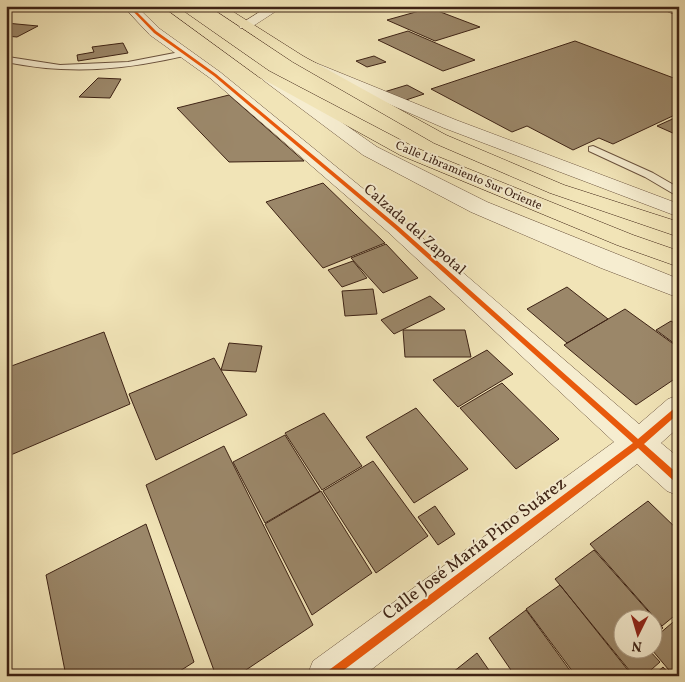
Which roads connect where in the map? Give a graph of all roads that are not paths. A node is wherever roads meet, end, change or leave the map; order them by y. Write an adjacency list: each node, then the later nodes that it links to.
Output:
1 (129, 6): 8 (street, Calzada del Zapotal)
2 (168, 6): 11 (main road, Calle Libramiento Sur Oriente)
3 (215, 6): 7 (main road, Calle Libramiento Sur Oriente)
4 (278, 6): 7 (street)
5 (665, 6): 6 (main road)
6 (679, 12)
7 (245, 25): 9 (main road, Calle Libramiento Sur Oriente)
8 (185, 53): 10 (lane); 19 (street, Calzada del Zapotal)
9 (298, 59): 14 (street); 15 (main road, Calle Libramiento Sur Oriente)
10 (8, 60)
11 (264, 74): 16 (main road, Calle Libramiento Sur Oriente); 17 (street)
12 (593, 149): 13 (lane)
13 (679, 193)
14 (679, 211)
15 (679, 230)
16 (679, 259)
17 (679, 289)
18 (679, 408): 19 (street, Calle José María Pino Suárez)
19 (638, 444): 20 (street, Calzada del Zapotal); 21 (street, Calle José María Pino Suárez)
20 (679, 480)
21 (328, 676)

